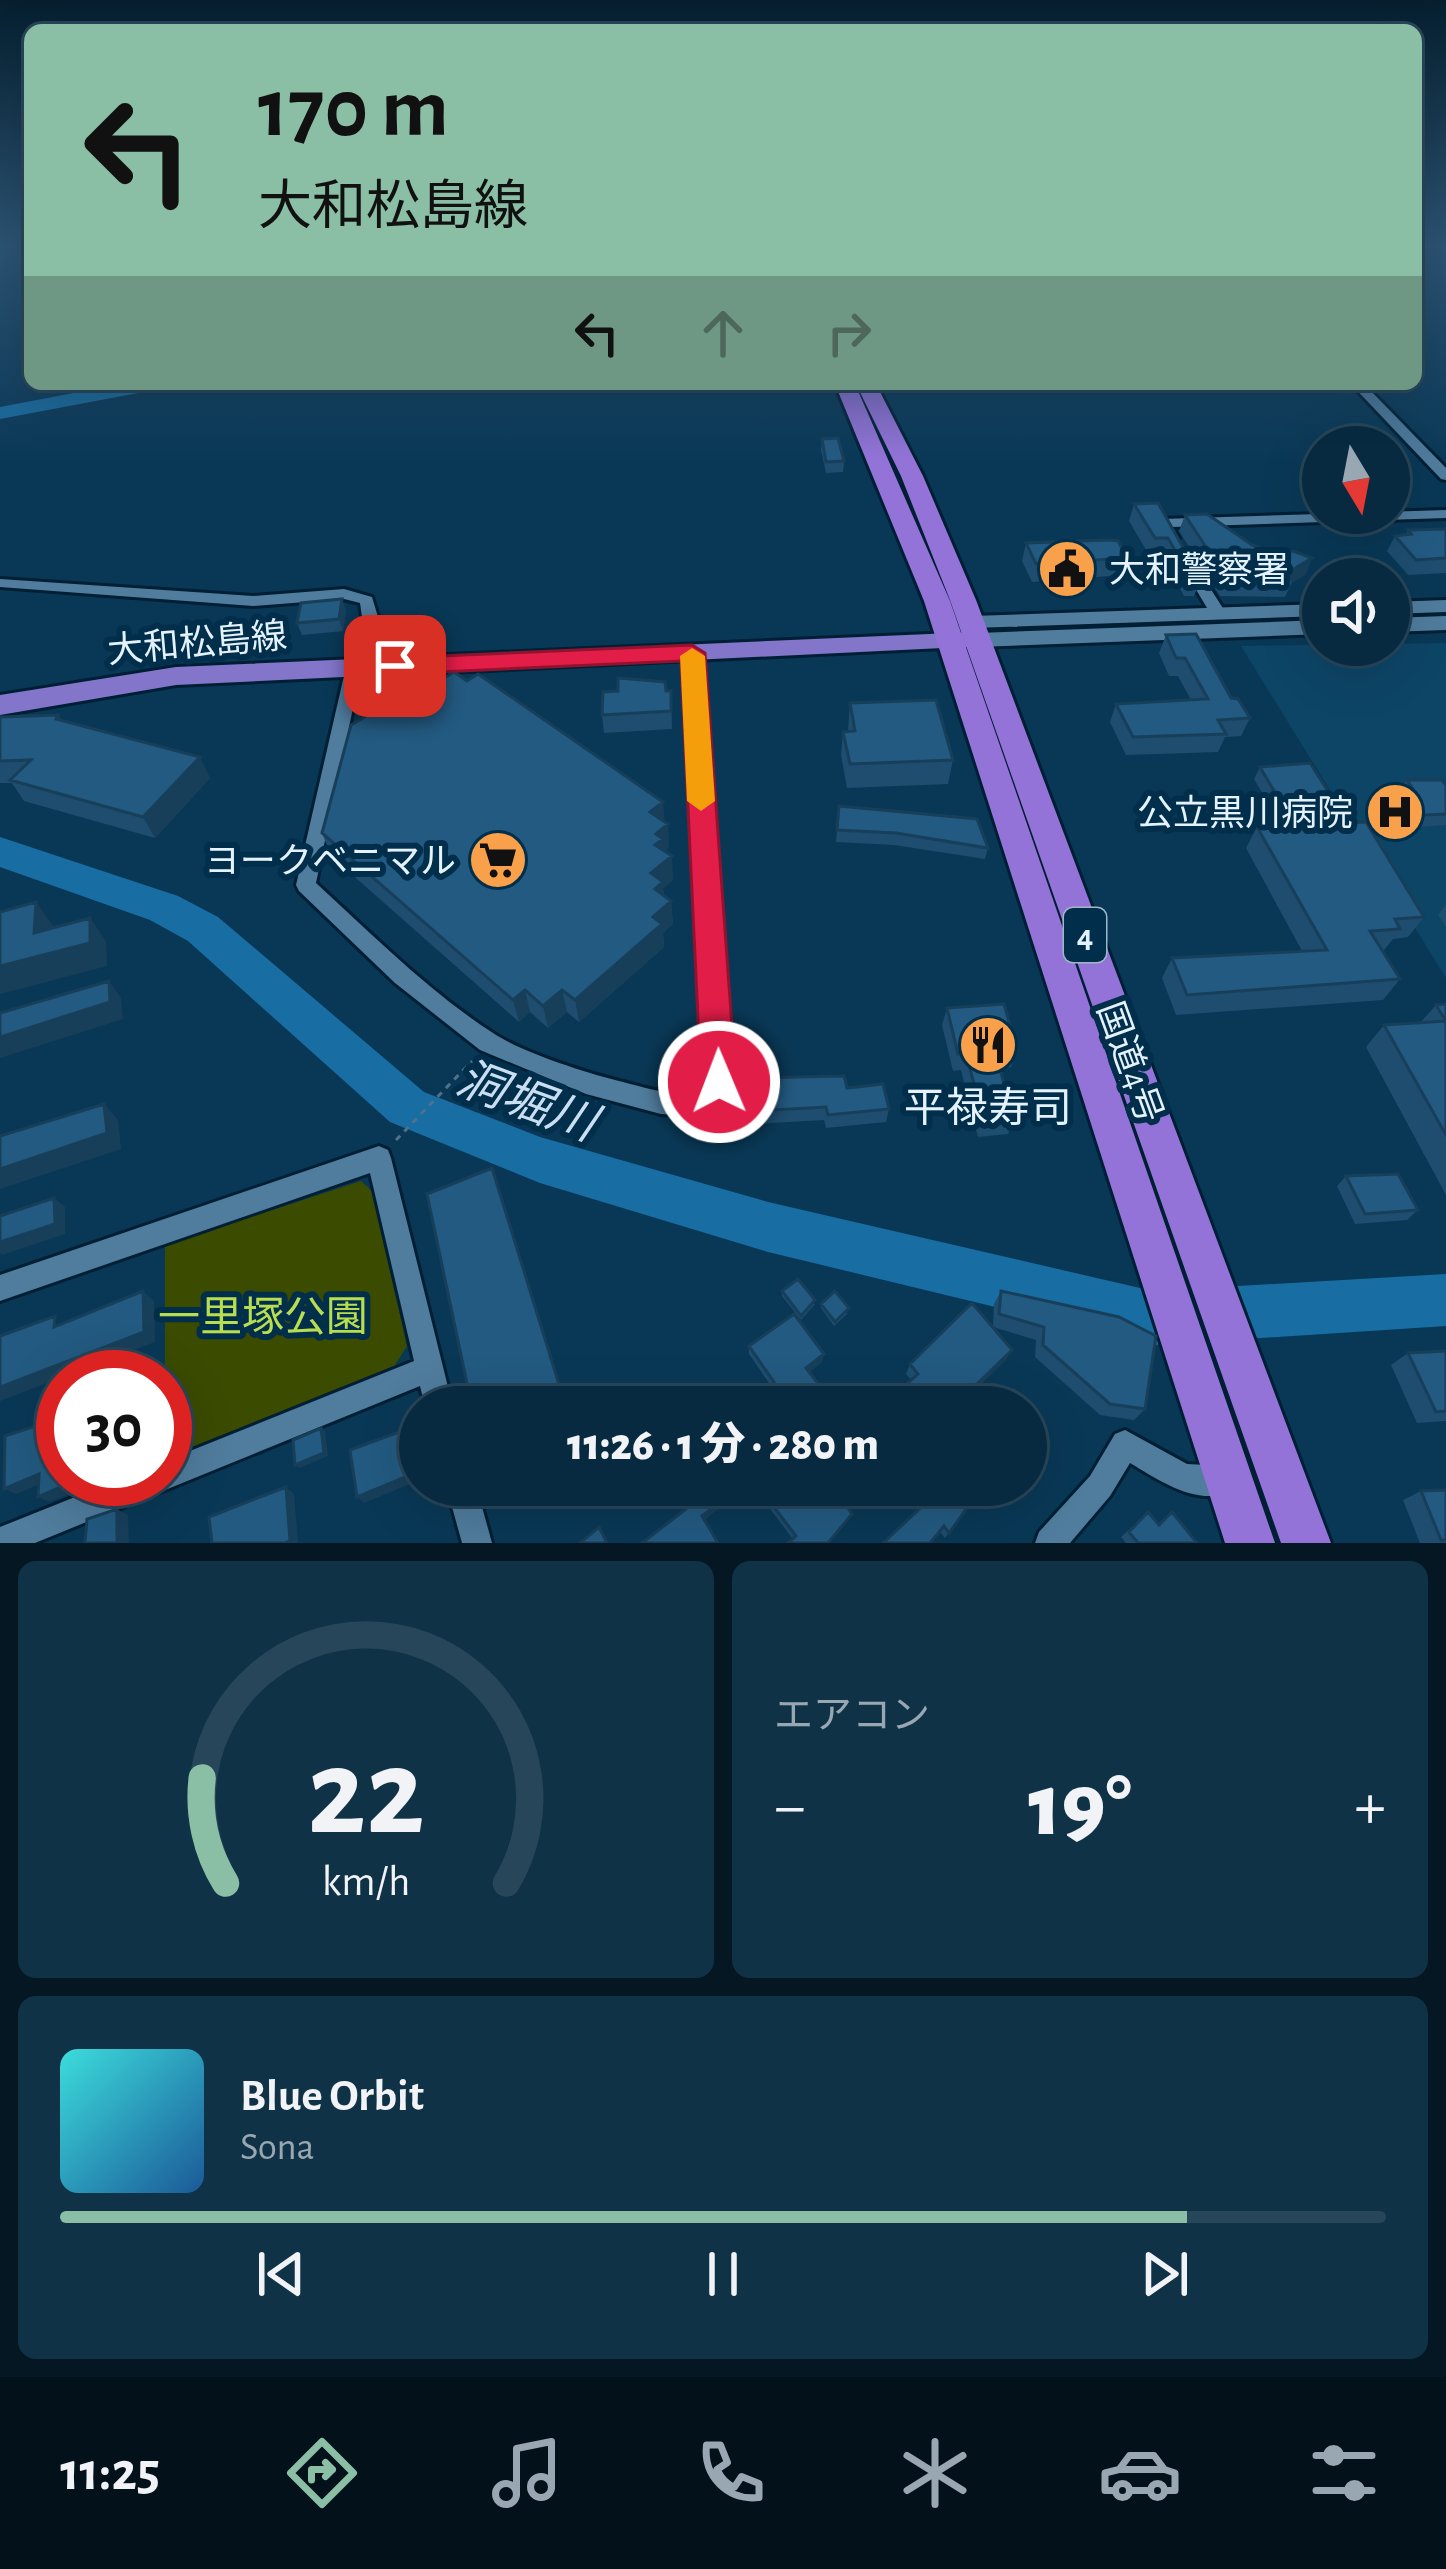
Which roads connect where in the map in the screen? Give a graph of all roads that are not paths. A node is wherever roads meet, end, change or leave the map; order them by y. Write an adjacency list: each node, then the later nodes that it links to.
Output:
1 (847, 390): 14 (highway, 国道4号 / 4)
2 (869, 390): 14 (highway, 国道4号 / 4)
3 (1363, 390): 4 (street)
4 (1446, 476)
5 (1446, 514): 10 (street)
6 (0, 583): 16 (street)
7 (1446, 606): 8 (street)
8 (1410, 607)
9 (1302, 611): 10 (street)
10 (1218, 613): 14 (street)
11 (1446, 623): 12 (street)
12 (1410, 624)
13 (1302, 627): 14 (street)
14 (961, 631): 15 (main road, 大和松島線); 16 (main road, 大和松島線); 23 (highway, 国道4号 / 4); 30 (highway, 国道4号 / 4)
15 (692, 653): 16 (main road, 大和松島線); 16 (street)
16 (357, 658): 17 (main road, 大和松島線); 18 (main road, 大和松島線)
17 (0, 688)
18 (0, 705)
19 (0, 1288): 20 (street)
20 (429, 1369): 21 (street); 22 (street)
21 (434, 1386)
22 (192, 1465)
23 (1230, 1480): 28 (street); 29 (highway, 国道4号 / 4)
24 (90, 1506): 26 (street)
25 (467, 1506): 27 (street)
26 (0, 1542)
27 (477, 1543)
28 (1050, 1543)
29 (1250, 1543)
30 (1306, 1543)

